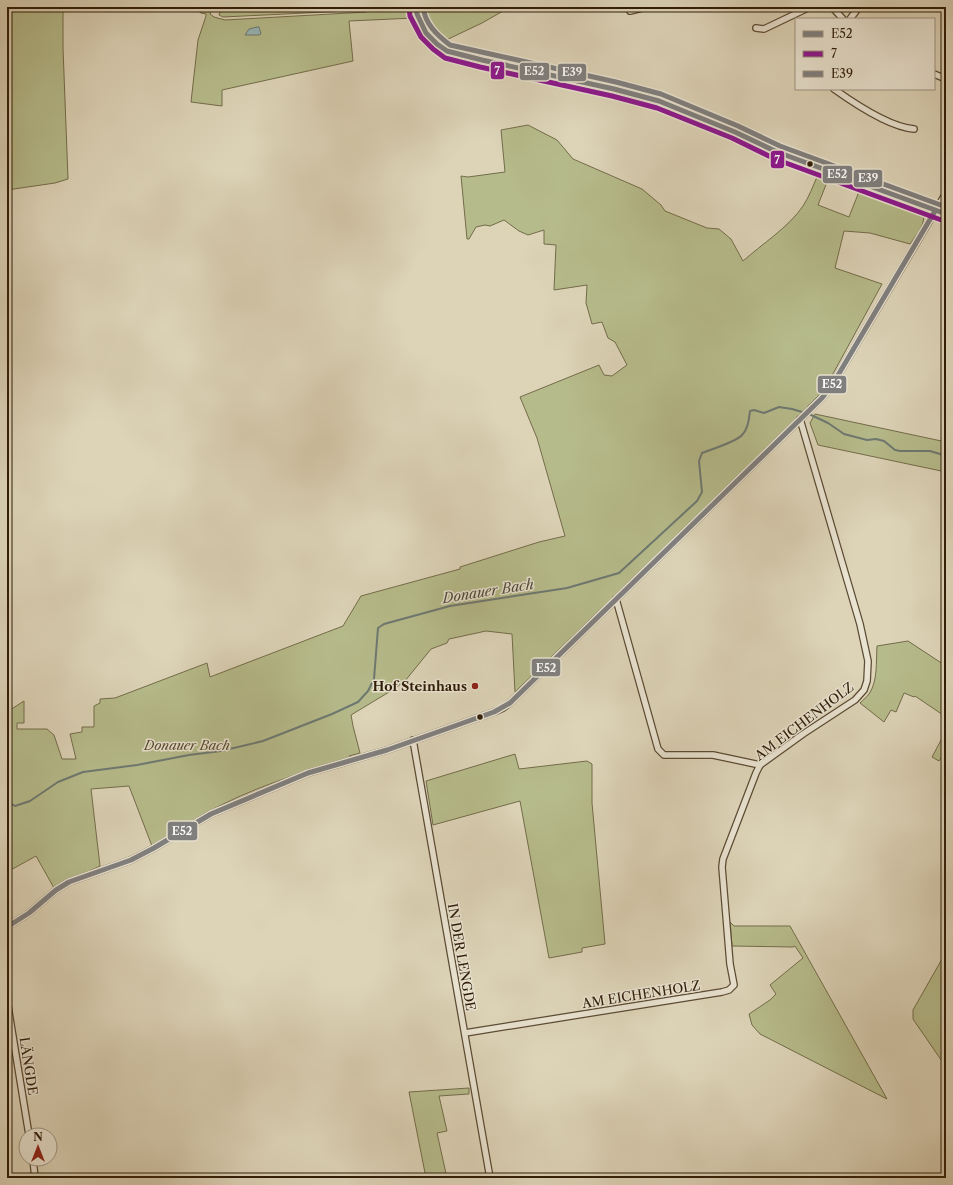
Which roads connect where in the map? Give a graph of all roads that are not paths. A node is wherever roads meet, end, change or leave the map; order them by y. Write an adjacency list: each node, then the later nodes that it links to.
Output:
1 (416, 7): 15 (street)
2 (646, 7): 6 (street)
3 (810, 7): 9 (street)
4 (832, 7): 7 (street)
5 (860, 7): 8 (street)
6 (630, 11)
7 (842, 18)
8 (851, 18)
9 (756, 28)
10 (935, 74): 11 (street)
11 (946, 79)
12 (836, 90): 13 (street)
13 (914, 129)
14 (946, 193): 15 (street)
15 (935, 210): 16 (street); 17 (street)
16 (946, 214)
17 (805, 415): 18 (street); 20 (street, AM EICHENHOLZ)
18 (616, 599): 19 (street); 20 (street)
19 (413, 740): 21 (street); 23 (street, IN DER LENGDE)
20 (760, 765): 23 (street, AM EICHENHOLZ)
21 (7, 927)
22 (7, 1000): 24 (street, LÄNGDE)
23 (465, 1033): 27 (street, IN DER LENGDE)
24 (28, 1127)
25 (34, 1167): 26 (street)
26 (35, 1178)
27 (490, 1178)

